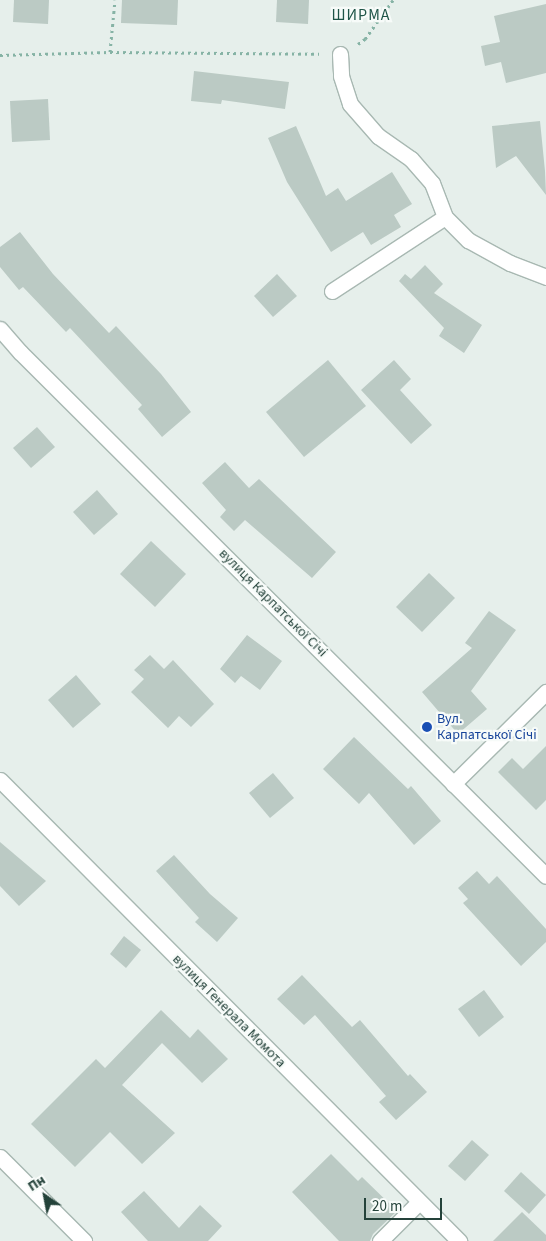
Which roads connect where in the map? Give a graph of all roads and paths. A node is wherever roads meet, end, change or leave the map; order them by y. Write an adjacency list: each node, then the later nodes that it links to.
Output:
1 (115, 0): 3 (path)
2 (393, 0): 4 (path)
3 (110, 52): 4 (path); 5 (path)
4 (340, 54): 6 (street)
5 (0, 55)
6 (445, 217): 7 (street); 8 (street)
7 (546, 277)
8 (332, 291)
9 (0, 329): 12 (street, вулиця Карпатської Січі)
10 (546, 692): 12 (street)
11 (0, 780): 15 (street, вулиця Генерала Момота)
12 (453, 784): 13 (street, вулиця Карпатської Січі)
13 (546, 876)
14 (0, 1157): 16 (street)
15 (419, 1202): 17 (street); 18 (street, вулиця Генерала Момота)
16 (84, 1241)
17 (380, 1241)
18 (458, 1241)

